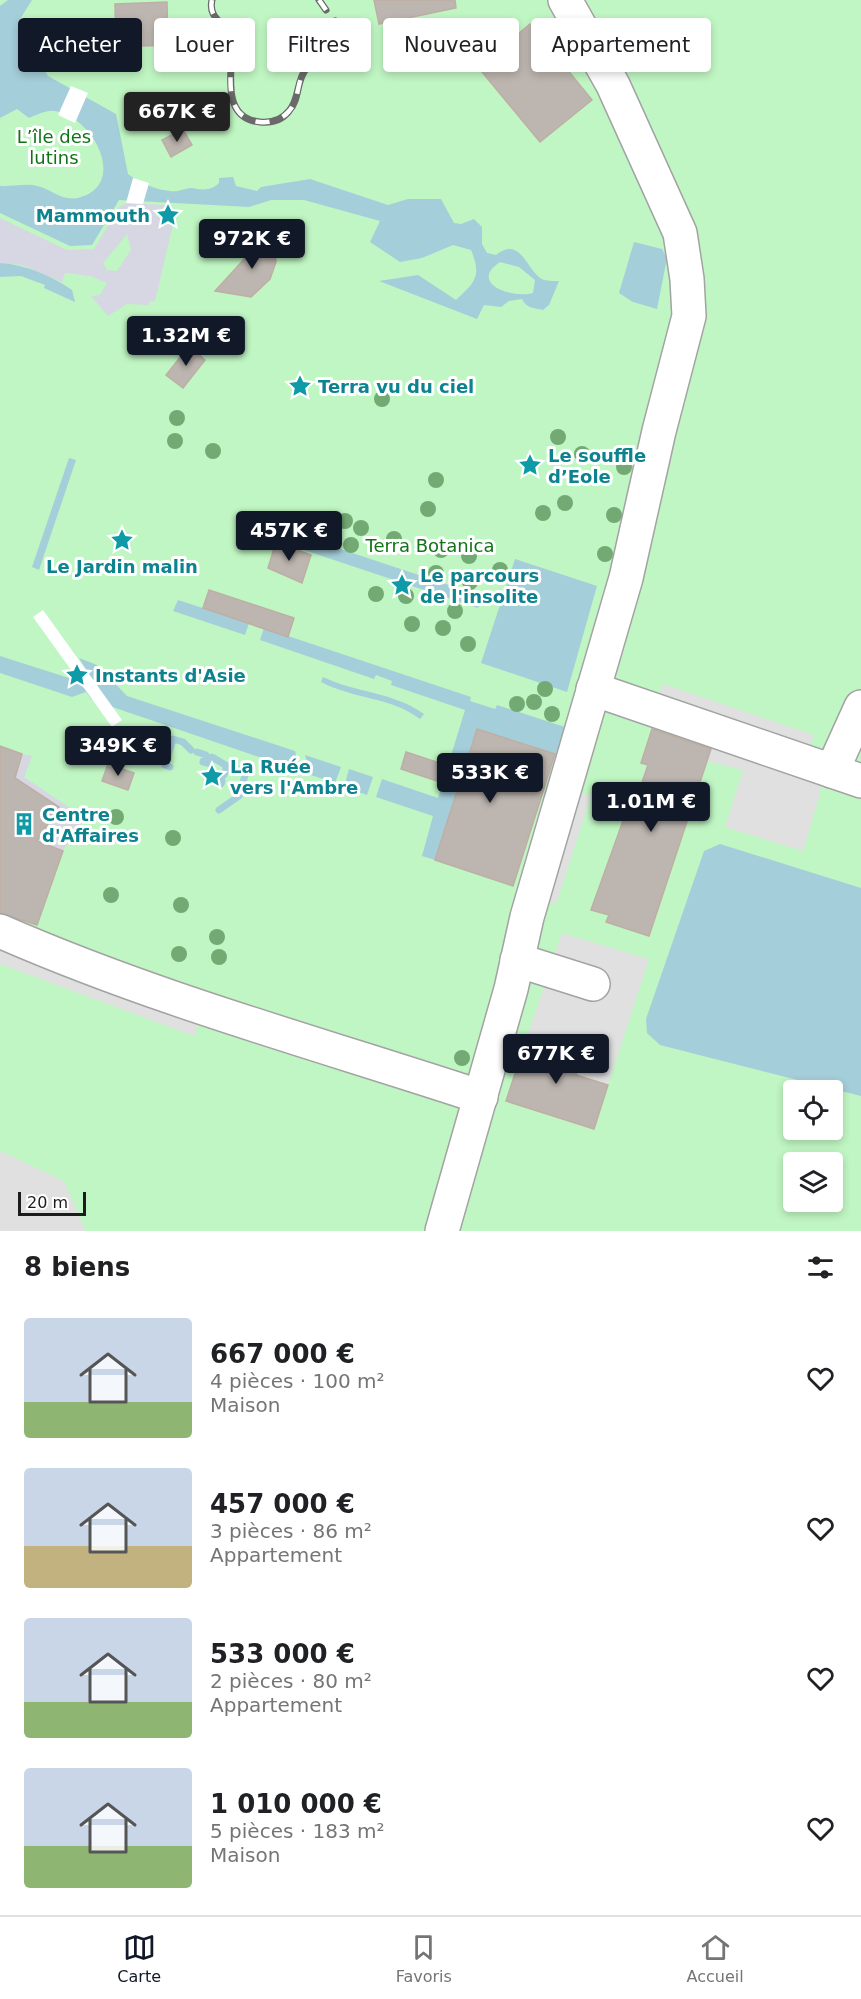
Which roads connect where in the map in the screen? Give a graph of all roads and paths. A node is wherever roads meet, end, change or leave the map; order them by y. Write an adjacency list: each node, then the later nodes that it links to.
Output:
1 (565, 0): 2 (lane)
2 (593, 689): 4 (lane); 6 (lane)
3 (861, 707): 4 (lane)
4 (846, 776)
5 (0, 931): 8 (lane)
6 (517, 960): 7 (lane); 8 (lane)
7 (593, 984)
8 (480, 1097): 9 (lane)
9 (445, 1223)

